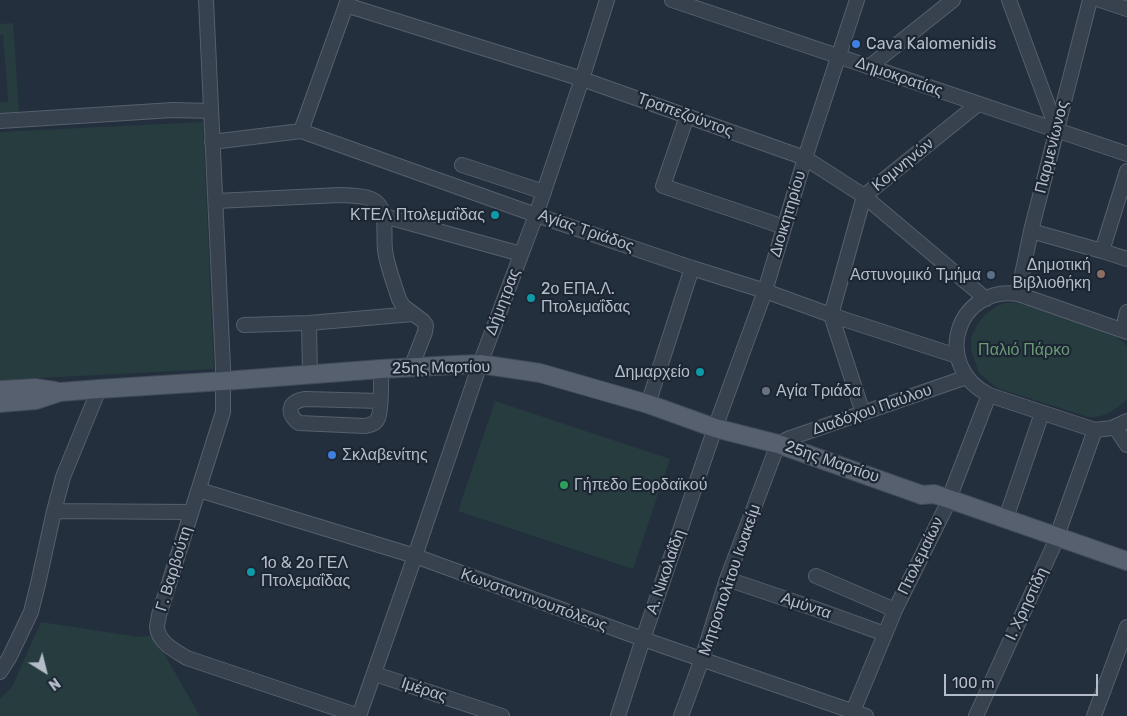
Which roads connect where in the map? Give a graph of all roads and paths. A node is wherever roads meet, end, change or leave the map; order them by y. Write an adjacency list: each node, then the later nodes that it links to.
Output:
1 (206, 0): 15 (street, Γ. Βαρβούτη)
2 (607, 0): 13 (street, Δήμητρας)
3 (672, 0): 11 (street, Δημοκρατίας)
4 (857, 0): 11 (street, Διοικητηρίου)
5 (953, 0): 12 (street)
6 (1009, 0): 18 (street)
7 (1090, 0): 18 (street, Παρμενίωνος)
8 (1100, 0): 10 (street)
9 (347, 3): 13 (street, Τραπεζούντος); 19 (street)
10 (1127, 9)
11 (838, 56): 12 (street, Δημοκρατίας); 22 (street, Διοικητηρίου)
12 (869, 67): 14 (street, Δημοκρατίας)
13 (582, 78): 16 (street, Τραπεζούντος); 25 (street, Δήμητρας)
14 (978, 104): 18 (street, Δημοκρατίας); 26 (street, Κομνηνών)
15 (210, 111): 17 (street); 20 (street, Γ. Βαρβούτη)
16 (687, 116): 22 (street, Τραπεζούντος); 30 (street)
17 (0, 121)
18 (1057, 130): 21 (street, Δημοκρατίας); 31 (street, Παρμενίωνος)
19 (301, 131): 20 (street, Αγίας Τριάδος); 28 (street, Αγίας Τριάδος)
20 (212, 142): 27 (street, Γ. Βαρβούτη)
21 (1127, 154)
22 (804, 158): 26 (street, Τραπεζούντος); 30 (street, Διοικητηρίου)
23 (462, 165): 25 (street)
24 (1127, 171): 32 (street)
25 (544, 192): 28 (street, Δήμητρας)
26 (864, 196): 38 (street, Τραπεζούντος); 41 (street, Κομνηνών)
27 (216, 201): 29 (street); 51 (street, Γ. Βαρβούτη)
28 (536, 215): 33 (street, Δήμητρας); 35 (street, Αγίας Τριάδος)
29 (384, 216): 33 (street); 40 (street)
30 (784, 227): 36 (street, Διοικητηρίου)
31 (1031, 230): 32 (street); 37 (street, Παρμενίωνος)
32 (1102, 251): 34 (street)
33 (521, 254): 46 (street, Δήμητρας)
34 (1127, 259)
35 (692, 268): 36 (street, Αγίας Τριάδος); 58 (street)
36 (765, 291): 41 (street, Αγίας Τριάδος); 62 (street, Διοικητηρίου)
37 (1018, 294): 38 (street); 44 (street)
38 (986, 299): 45 (street)
39 (1127, 312): 44 (street)
40 (413, 314): 42 (street); 47 (street)
41 (831, 315): 45 (street, Αγίας Τριάδος); 59 (street)
42 (310, 323): 43 (street); 49 (street)
43 (244, 326)
44 (1126, 332)
45 (957, 356): 50 (street)
46 (480, 364): 47 (main road, 25ης Μαρτίου); 58 (main road, 25ης Μαρτίου); 72 (street, Δήμητρας)
47 (411, 368): 48 (main road, 25ης Μαρτίου)
48 (381, 369): 49 (main road, 25ης Μαρτίου); 56 (street)
49 (310, 374): 51 (main road, 25ης Μαρτίου)
50 (966, 377): 55 (street); 59 (street, Διαδόχου Παύλου)
51 (224, 381): 52 (main road, 25ης Μαρτίου); 66 (street, Γ. Βαρβούτη)
52 (100, 389): 54 (main road, 25ης Μαρτίου); 68 (street)
53 (0, 390): 54 (main road)
54 (60, 392): 57 (main road)
55 (989, 395): 60 (street); 67 (street, Πτολεμαίων)
56 (380, 401): 56 (street)
57 (0, 403)
58 (648, 404): 62 (main road, 25ης Μαρτίου)
59 (863, 413): 64 (street, Διαδόχου Παύλου)
60 (1042, 413): 63 (street); 70 (street)
61 (1121, 424): 63 (street); 65 (street)
62 (715, 428): 64 (main road, 25ης Μαρτίου); 80 (street, Α. Νικολαΐδη)
63 (1095, 430): 71 (street, Ι. Χρηστίδη)
64 (778, 444): 67 (main road, 25ης Μαρτίου); 76 (street, Μητροπολίτου Ιωακείμ)
65 (1127, 445)
66 (199, 490): 69 (street, Γ. Βαρβούτη); 72 (street, Κωνσταντινουπόλεως)
67 (947, 504): 70 (main road, 25ης Μαρτίου); 71 (main road, 25ης Μαρτίου); 77 (street, Πτολεμαίων)
68 (54, 511): 69 (street); 83 (street)
69 (191, 512): 86 (street, Γ. Βαρβούτη)
70 (1006, 518): 71 (main road, 25ης Μαρτίου)
71 (1055, 542): 73 (main road, 25ης Μαρτίου); 74 (main road, 25ης Μαρτίου); 90 (street, Ι. Χρηστίδη)
72 (415, 556): 80 (street, Κωνσταντινουπόλεως); 84 (street, Δήμητρας)
73 (1127, 561)
74 (1127, 573)
75 (816, 576): 77 (street)
76 (728, 579): 79 (street, Αμύντα); 82 (street, Μητροπολίτου Ιωακείμ)
77 (895, 610): 79 (street, Πτολεμαίων)
78 (1127, 627): 81 (street)
79 (884, 634): 85 (street, Πτολεμαίων)
80 (643, 639): 82 (street, Κωνσταντινουπόλεως); 88 (street, Α. Νικολαΐδη)
81 (1124, 642): 91 (street)
82 (702, 660): 85 (street, Κωνσταντινουπόλεως); 89 (street, Μητροπολίτου Ιωακείμ)
83 (0, 672)
84 (375, 674): 86 (street, Δήμητρας); 87 (street, Ιμέρας)
85 (857, 714)
86 (359, 716)
87 (502, 716)
88 (618, 716)
89 (681, 716)
90 (976, 716)
91 (1094, 716)

